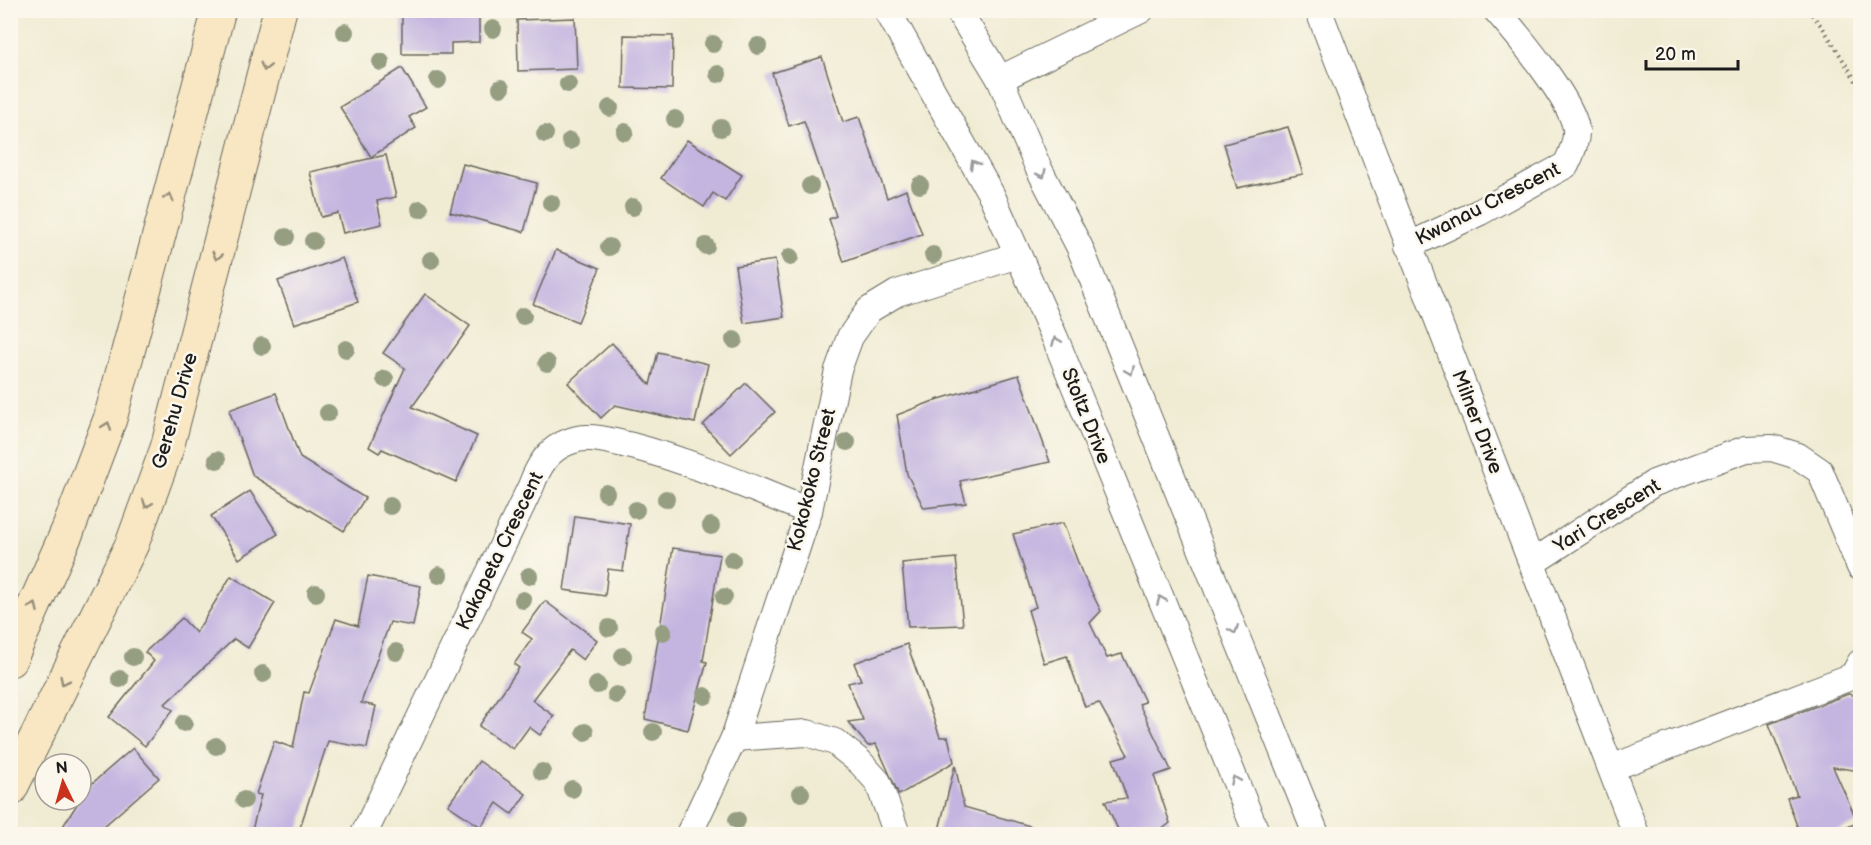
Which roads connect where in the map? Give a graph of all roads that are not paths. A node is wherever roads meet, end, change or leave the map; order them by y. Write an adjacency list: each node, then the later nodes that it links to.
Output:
1 (219, 10): 14 (street, one-way to 1)
2 (280, 10): 18 (street, Gerehu Drive, one-way to 18)
3 (887, 10): 10 (street, Stoltz Drive, one-way to 3)
4 (958, 10): 8 (street)
5 (1141, 10): 8 (street)
6 (1496, 10): 9 (street, Kwanau Crescent)
7 (1321, 12): 9 (street, Milner Drive)
8 (1000, 79): 23 (street, one-way to 23)
9 (1408, 246): 12 (street, Milner Drive)
10 (1018, 255): 11 (street, Kokokoko Street); 22 (street, Stoltz Drive, one-way to 10)
11 (809, 511): 16 (street, Kokokoko Street); 19 (street, Kakapeta Crescent)
12 (1532, 564): 13 (street, Yari Crescent); 17 (street, Milner Drive)
13 (1860, 567)
14 (10, 660)
15 (1860, 663): 17 (street)
16 (734, 738): 20 (street, Kokokoko Street); 21 (street)
17 (1611, 768): 24 (street, Milner Drive)
18 (10, 790)
19 (364, 834)
20 (688, 834)
21 (897, 834)
22 (1257, 834)
23 (1316, 834)
24 (1636, 834)

